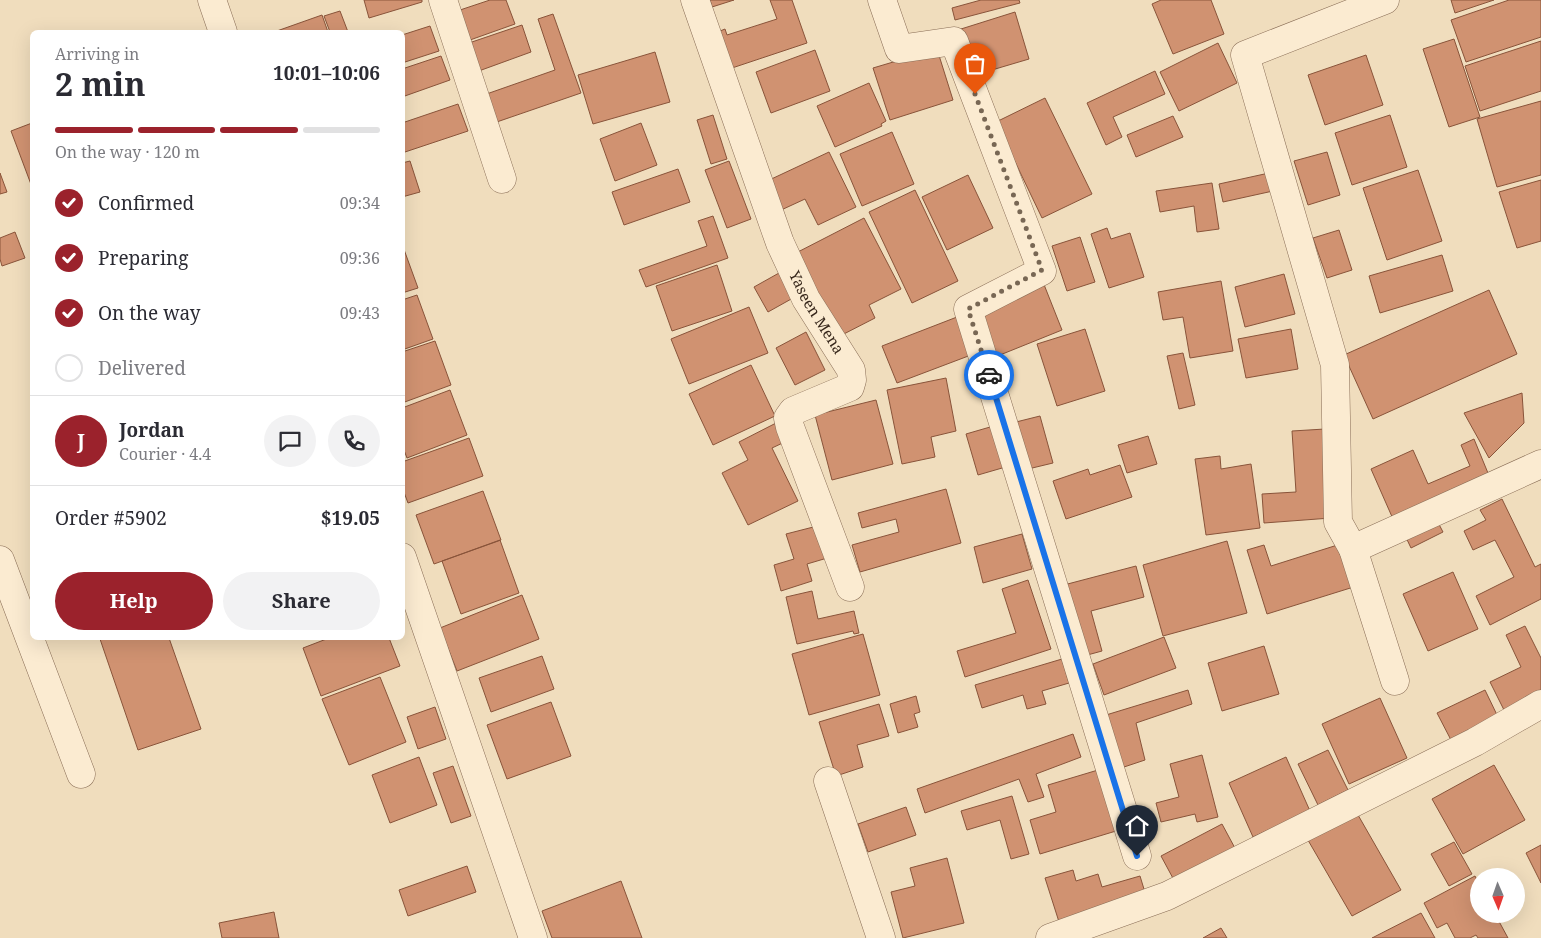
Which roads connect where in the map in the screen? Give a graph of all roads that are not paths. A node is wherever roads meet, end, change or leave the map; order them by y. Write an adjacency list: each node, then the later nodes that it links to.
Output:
1 (212, 0): 6 (street)
2 (443, 0): 7 (street)
3 (695, 0): 12 (street, Yaseen Mena)
4 (882, 0): 19 (street)
5 (1384, 0): 9 (street)
6 (222, 30)
7 (502, 179)
8 (1541, 464): 9 (street)
9 (1353, 549): 15 (street)
10 (0, 560): 13 (street)
11 (405, 566): 20 (street)
12 (850, 587)
13 (30, 639)
14 (30, 640): 17 (street)
15 (1394, 682)
16 (1541, 704): 22 (street)
17 (81, 774)
18 (828, 781): 21 (street)
19 (1137, 856)
20 (533, 938)
21 (881, 938)
22 (1050, 938)

